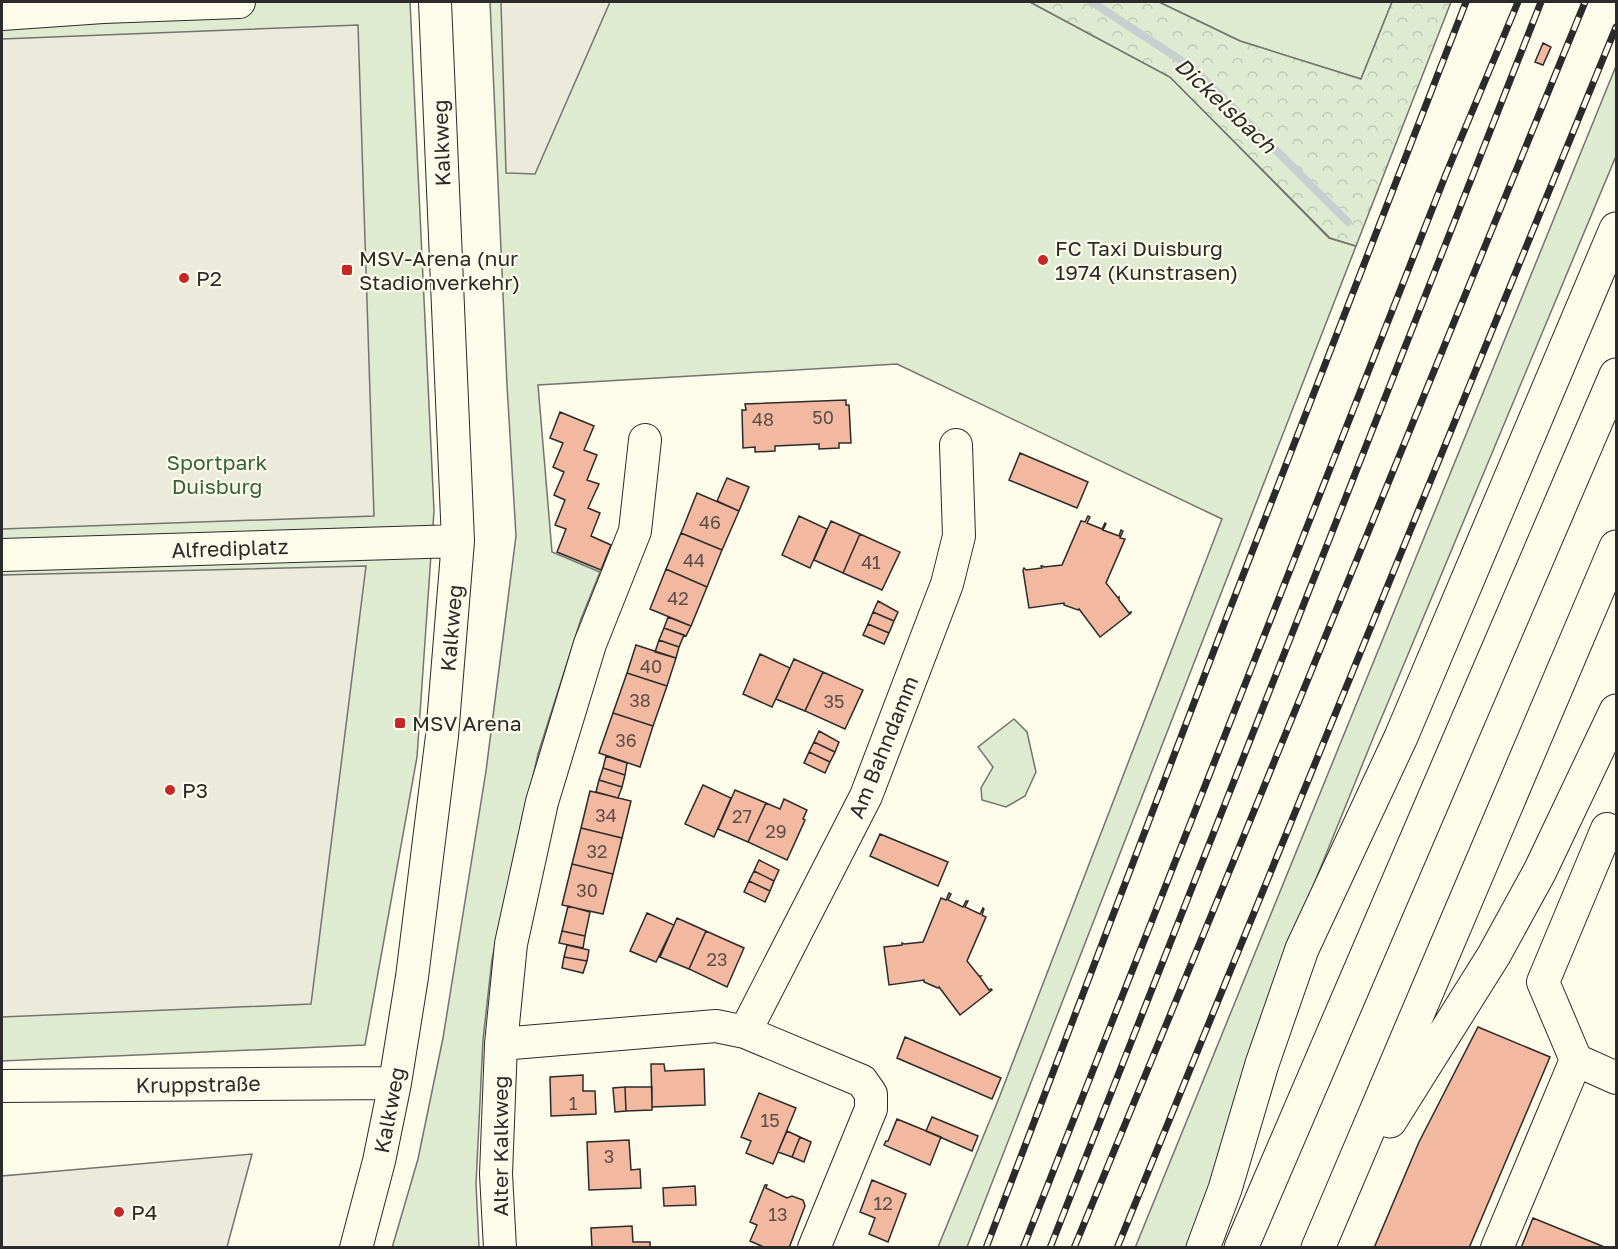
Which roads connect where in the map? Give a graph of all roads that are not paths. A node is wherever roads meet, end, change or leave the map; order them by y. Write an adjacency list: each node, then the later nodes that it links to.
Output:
1 (239, 2): 3 (street)
2 (435, 2): 8 (street, Kalkweg)
3 (2, 14)
4 (1617, 229): 23 (highway)
5 (1617, 375): 24 (highway)
6 (645, 440): 14 (street)
7 (956, 445): 13 (street, Am Bahndamm)
8 (458, 541): 10 (street, Alfrediplatz); 17 (street, Kalkweg)
9 (1617, 547): 19 (highway)
10 (2, 555)
11 (1617, 711): 19 (highway)
12 (1607, 829): 15 (street)
13 (745, 1032): 14 (street); 22 (street)
14 (501, 1044): 21 (street, Alter Kalkweg)
15 (1576, 1060): 16 (street); 26 (street)
16 (1617, 1078)
17 (394, 1083): 18 (street, Kruppstraße); 20 (street, Kalkweg)
18 (2, 1086)
19 (1335, 1209): 25 (highway)
20 (356, 1248)
21 (500, 1248)
22 (814, 1248)
23 (1203, 1248)
24 (1241, 1248)
25 (1318, 1248)
26 (1497, 1248)

